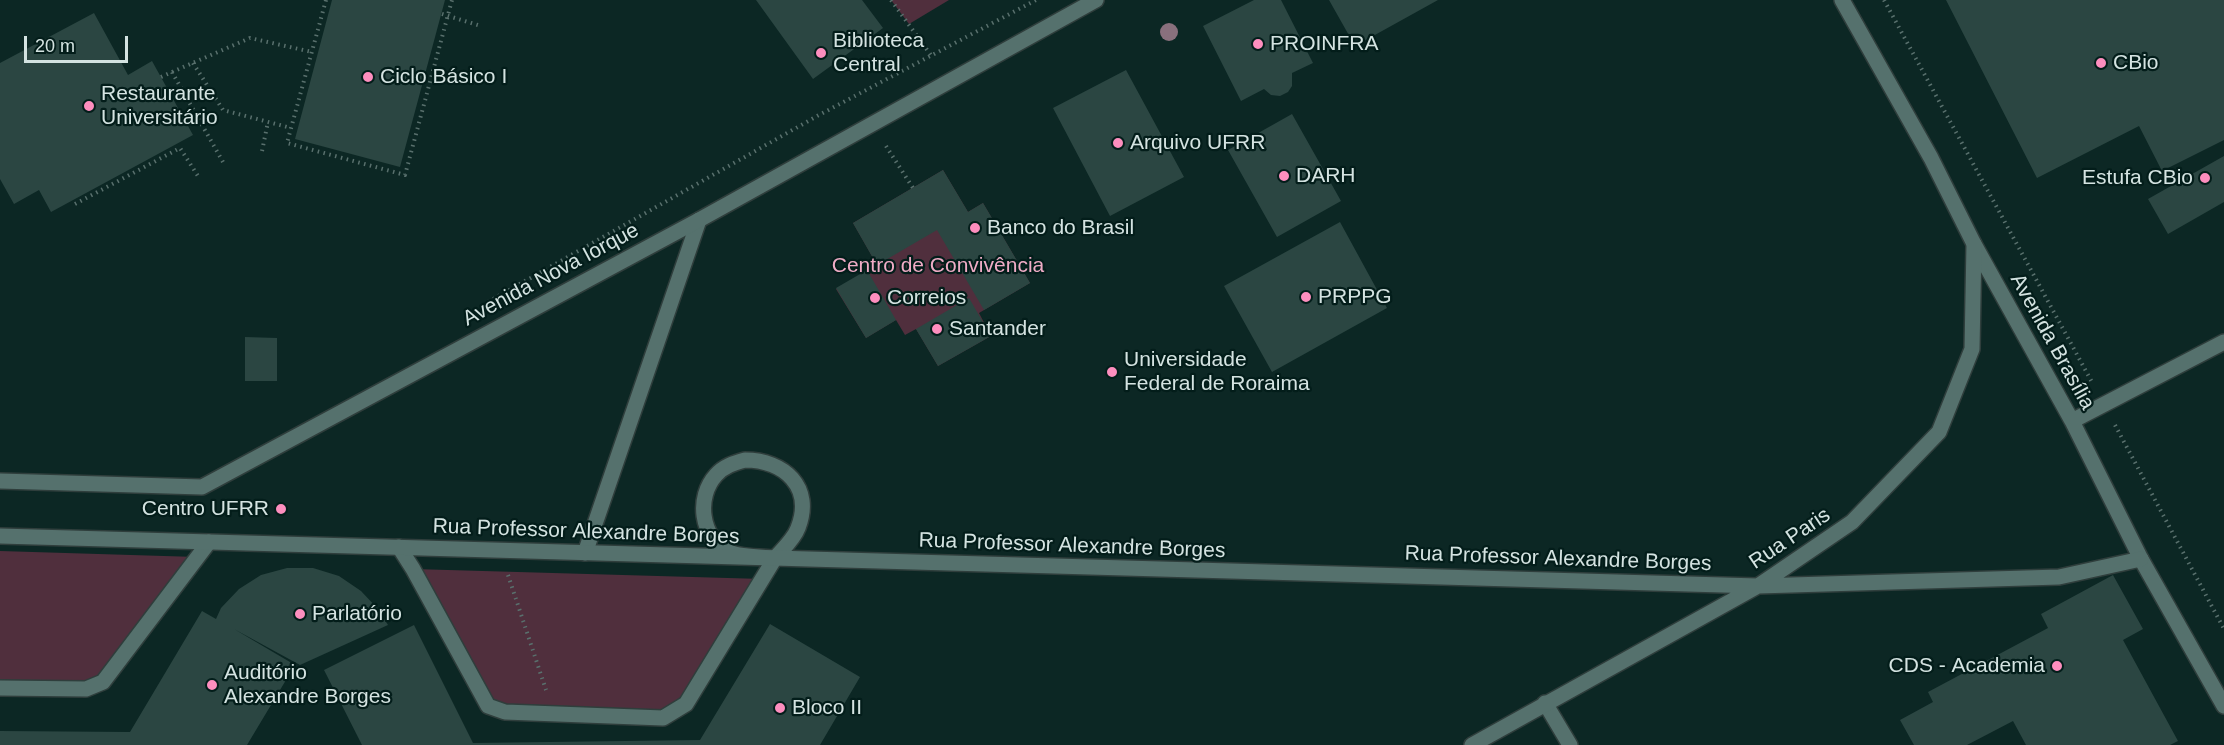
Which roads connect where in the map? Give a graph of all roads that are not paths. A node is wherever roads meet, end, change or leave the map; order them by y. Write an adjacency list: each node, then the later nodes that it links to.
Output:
1 (1096, 0): 3 (street, Avenida Nova Iorque)
2 (1842, 0): 4 (street, Avenida Brasília)
3 (699, 220): 7 (street, Avenida Nova Iorque); 11 (street)
4 (1974, 244): 6 (street, Avenida Brasília); 14 (street, Rua Paris)
5 (2224, 342): 6 (street)
6 (2072, 421): 13 (street, Avenida Brasília)
7 (0, 481)
8 (0, 536): 9 (street, Rua Professor Alexandre Borges)
9 (209, 542): 10 (street, Rua Professor Alexandre Borges); 15 (street)
10 (399, 547): 11 (street, Rua Professor Alexandre Borges); 12 (street)
11 (585, 553): 12 (street, Rua Professor Alexandre Borges)
12 (775, 558): 12 (street); 14 (street, Rua Professor Alexandre Borges)
13 (2142, 559): 14 (street, Rua Professor Alexandre Borges); 17 (street, Avenida Brasília)
14 (1758, 586): 16 (street, Rua Paris)
15 (0, 688)
16 (1545, 703): 18 (street, Rua Paris); 19 (street)
17 (2224, 706)
18 (1472, 745)
19 (1570, 745)

